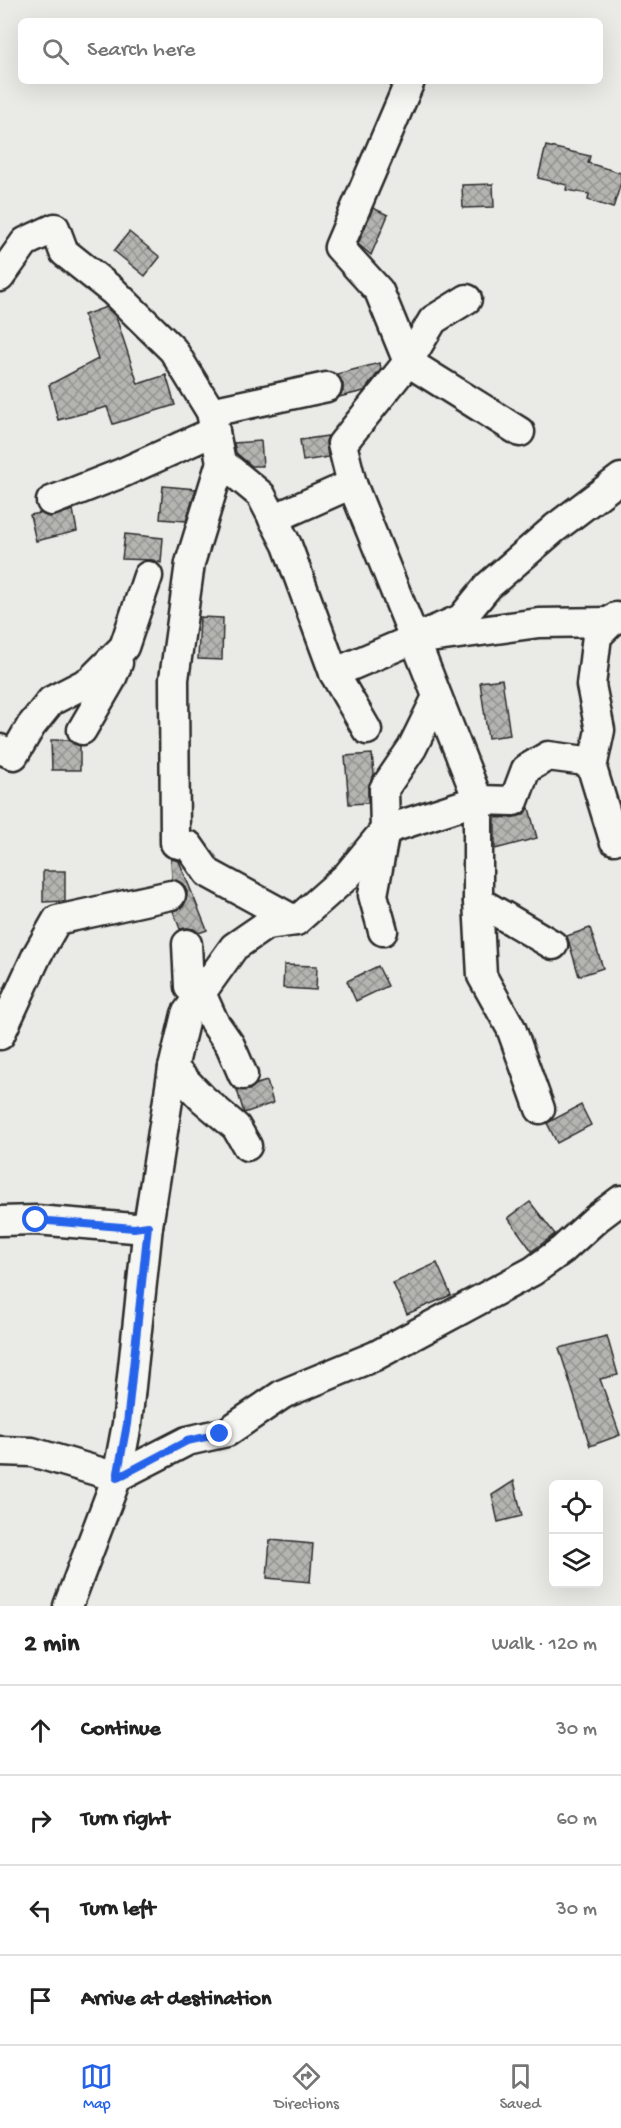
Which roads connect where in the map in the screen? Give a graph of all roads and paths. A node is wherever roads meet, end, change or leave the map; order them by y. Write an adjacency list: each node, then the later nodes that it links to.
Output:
1 (409, 84): 4 (street)
2 (0, 277): 6 (street)
3 (467, 299): 4 (street)
4 (408, 362): 7 (street); 10 (street)
5 (327, 387): 6 (street)
6 (213, 422): 8 (street); 11 (street)
7 (520, 432)
8 (221, 462): 12 (street); 27 (street)
9 (621, 478): 14 (street)
10 (352, 484): 12 (street); 14 (street)
11 (51, 501)
12 (273, 519): 16 (street)
13 (148, 576): 15 (street)
14 (415, 640): 16 (street); 17 (street); 21 (street)
15 (124, 647): 18 (street); 20 (street)
16 (334, 673): 19 (street)
17 (437, 697): 22 (street); 23 (street)
18 (82, 730)
19 (367, 730)
20 (0, 749)
21 (593, 762): 22 (street); 24 (street)
22 (478, 800): 23 (street); 26 (street)
23 (385, 830): 27 (street); 28 (street)
24 (619, 845)
25 (171, 895): 32 (street)
26 (478, 901): 30 (street); 35 (street)
27 (296, 921): 31 (street)
28 (383, 931)
29 (187, 944): 31 (street)
30 (553, 945)
31 (201, 993): 33 (street); 34 (street)
32 (0, 1035)
33 (173, 1068): 36 (street); 39 (street)
34 (243, 1075)
35 (540, 1109)
36 (247, 1146)
37 (621, 1200): 41 (street)
38 (0, 1221): 39 (street)
39 (148, 1226): 41 (street)
40 (0, 1451): 41 (street)
41 (117, 1478): 42 (street)
42 (68, 1606)

